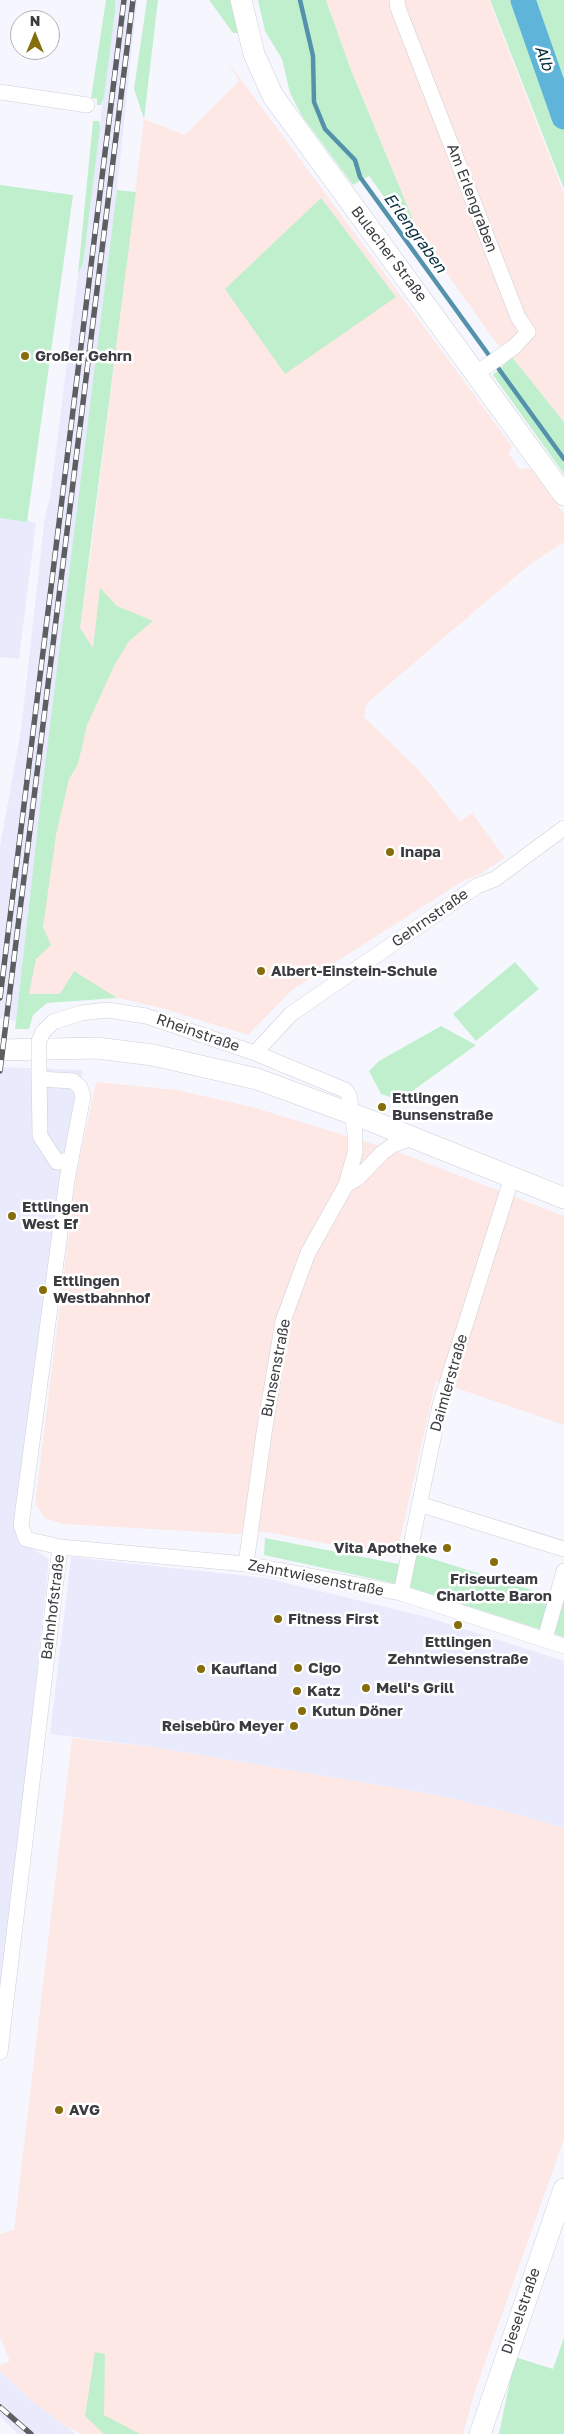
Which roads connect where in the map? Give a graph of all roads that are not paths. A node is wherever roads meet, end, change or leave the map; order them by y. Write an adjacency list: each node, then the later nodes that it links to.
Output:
1 (241, 0): 5 (street, Bulacher Straße)
2 (397, 0): 5 (street, Am Erlengraben)
3 (0, 92): 4 (street)
4 (86, 105)
5 (482, 369): 6 (street, Bulacher Straße)
6 (564, 495)
7 (564, 828): 9 (street, Gehrnstraße)
8 (0, 1050): 11 (street, Rheinstraße)
9 (255, 1053): 10 (street, Rheinstraße, bridge); 11 (street, Rheinstraße)
10 (39, 1075): 13 (street); 13 (street, Bahnhofstraße)
11 (350, 1113): 12 (street, Rheinstraße); 15 (street, Bunsenstraße)
12 (412, 1138): 14 (street, Rheinstraße); 15 (street, Bunsenstraße)
13 (71, 1160): 18 (street, Bahnhofstraße)
14 (512, 1177): 16 (street, Rheinstraße); 17 (street, Daimlerstraße)
15 (346, 1185): 20 (street, Bunsenstraße)
16 (564, 1198)
17 (419, 1504): 19 (street); 22 (street, Daimlerstraße)
18 (60, 1547): 20 (street, Zehntwiesenstraße); 25 (street, Bahnhofstraße)
19 (564, 1549)
20 (246, 1564): 22 (street, Zehntwiesenstraße)
21 (564, 1571): 23 (street)
22 (401, 1593): 23 (street, Zehntwiesenstraße)
23 (545, 1639): 24 (street, Zehntwiesenstraße)
24 (564, 1646)
25 (0, 2052)
26 (564, 2189): 27 (street, Dieselstraße)
27 (480, 2434)

